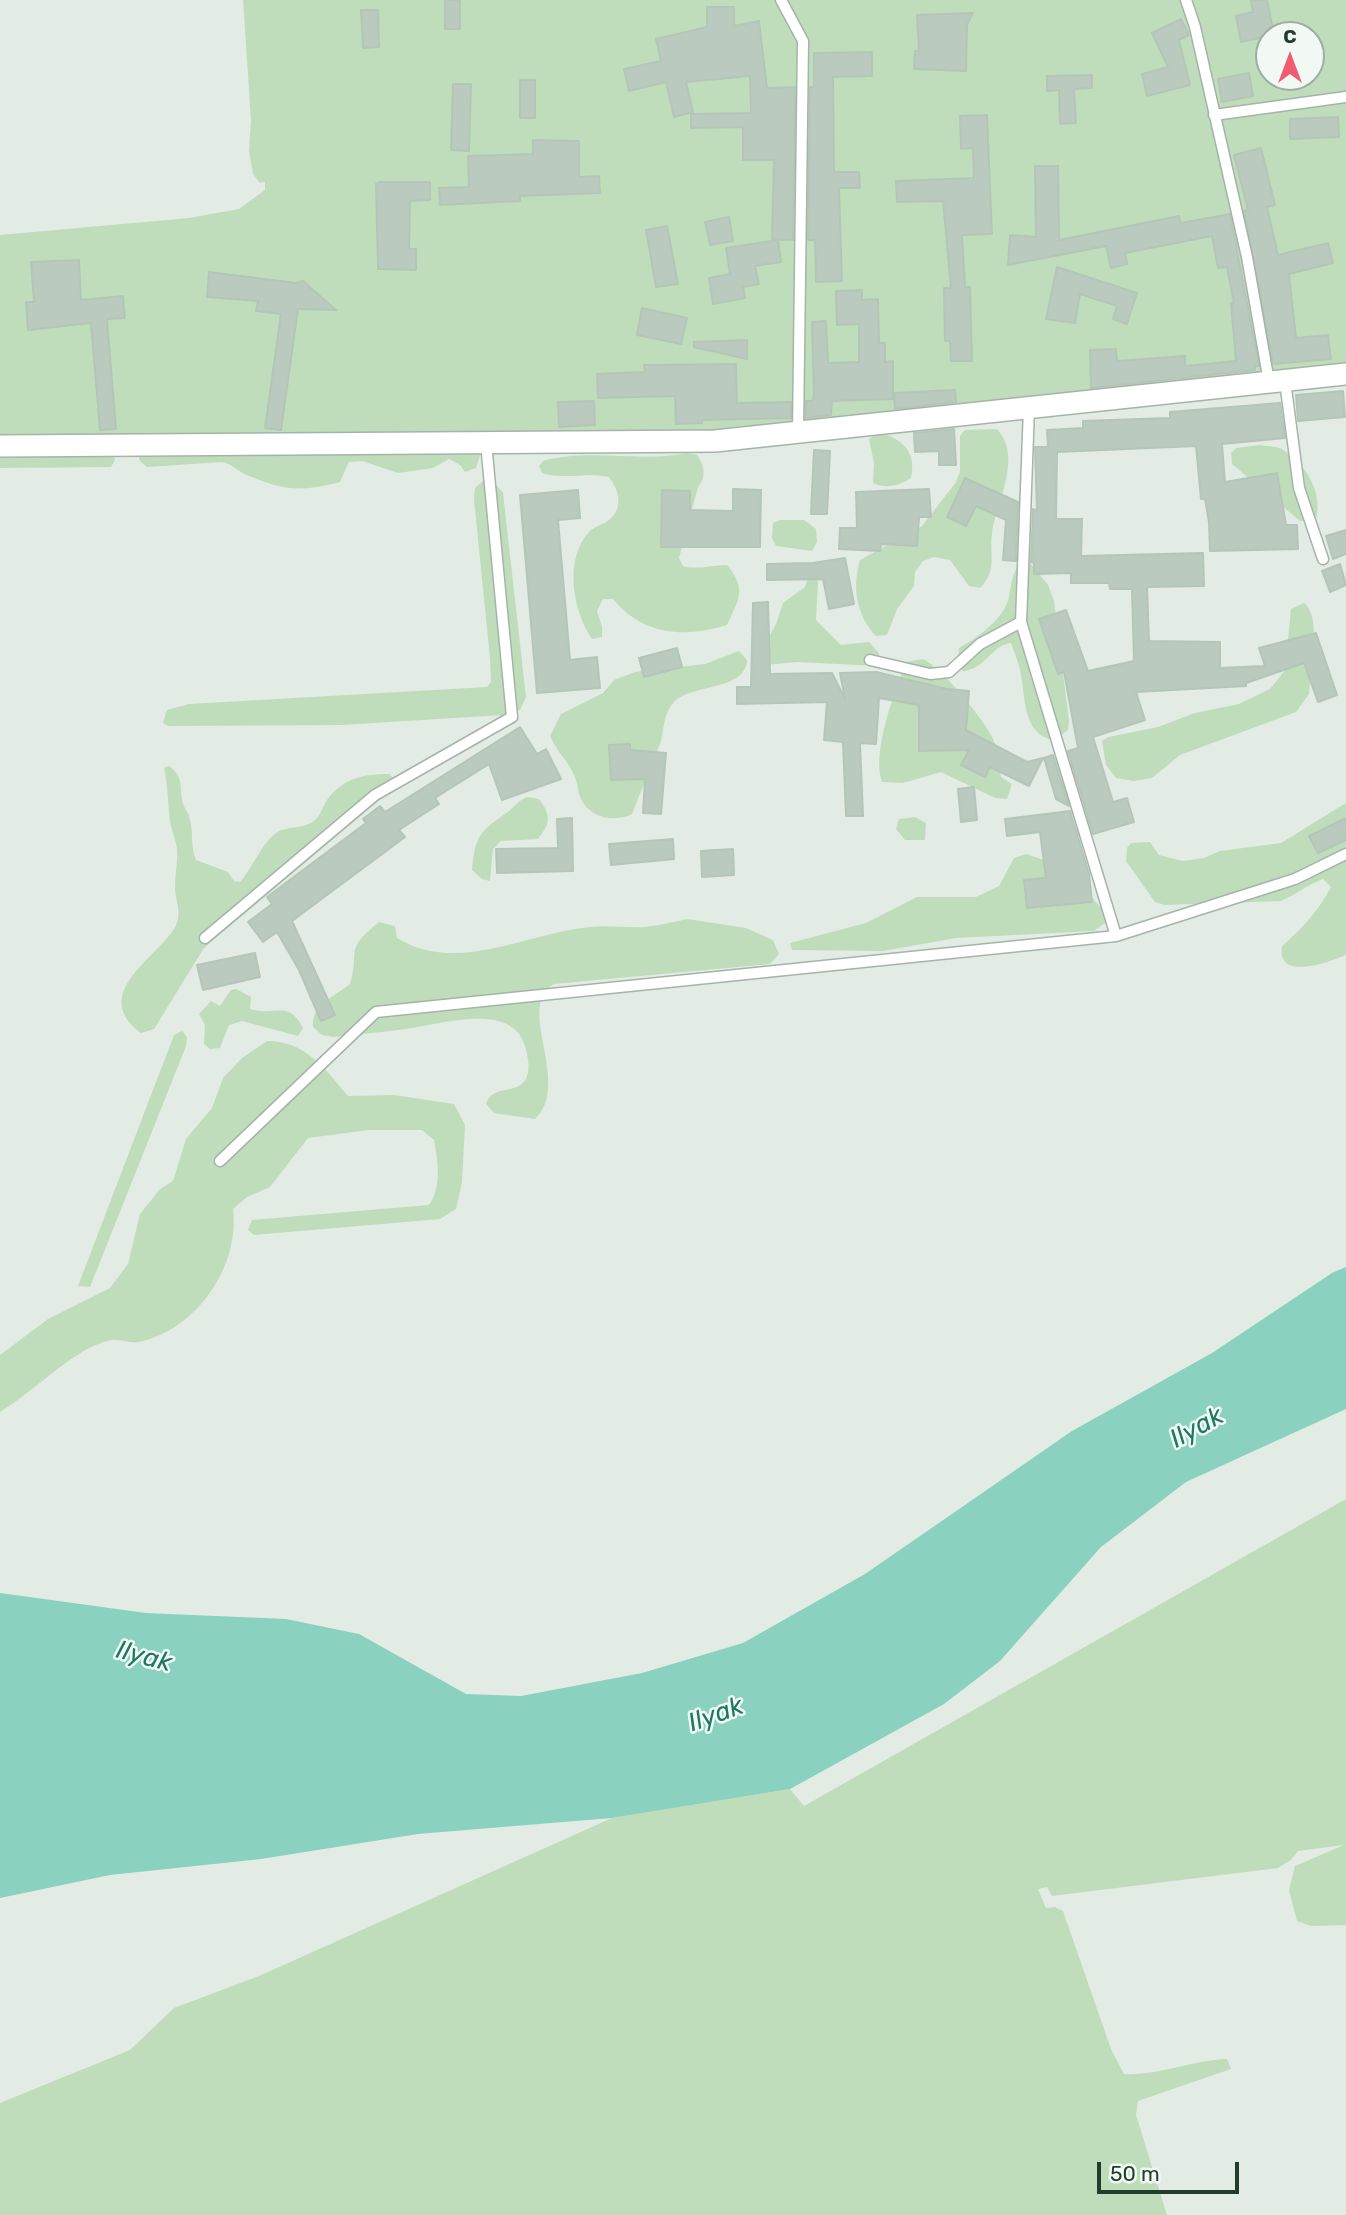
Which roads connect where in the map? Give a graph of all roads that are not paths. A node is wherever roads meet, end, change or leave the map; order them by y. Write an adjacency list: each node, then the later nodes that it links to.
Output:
1 (781, 0): 8 (lane)
2 (1186, 0): 4 (lane)
3 (1346, 97): 4 (lane)
4 (1214, 115): 6 (lane)
5 (1346, 374): 6 (street)
6 (1277, 382): 7 (street); 11 (lane)
7 (1029, 408): 8 (street); 12 (lane)
8 (798, 432): 9 (street)
9 (486, 442): 10 (street); 16 (lane)
10 (0, 446)
11 (1323, 559)
12 (1021, 622): 13 (lane); 15 (lane)
13 (870, 660)
14 (1346, 854): 15 (lane)
15 (1116, 936): 17 (lane)
16 (205, 938)
17 (220, 1161)

